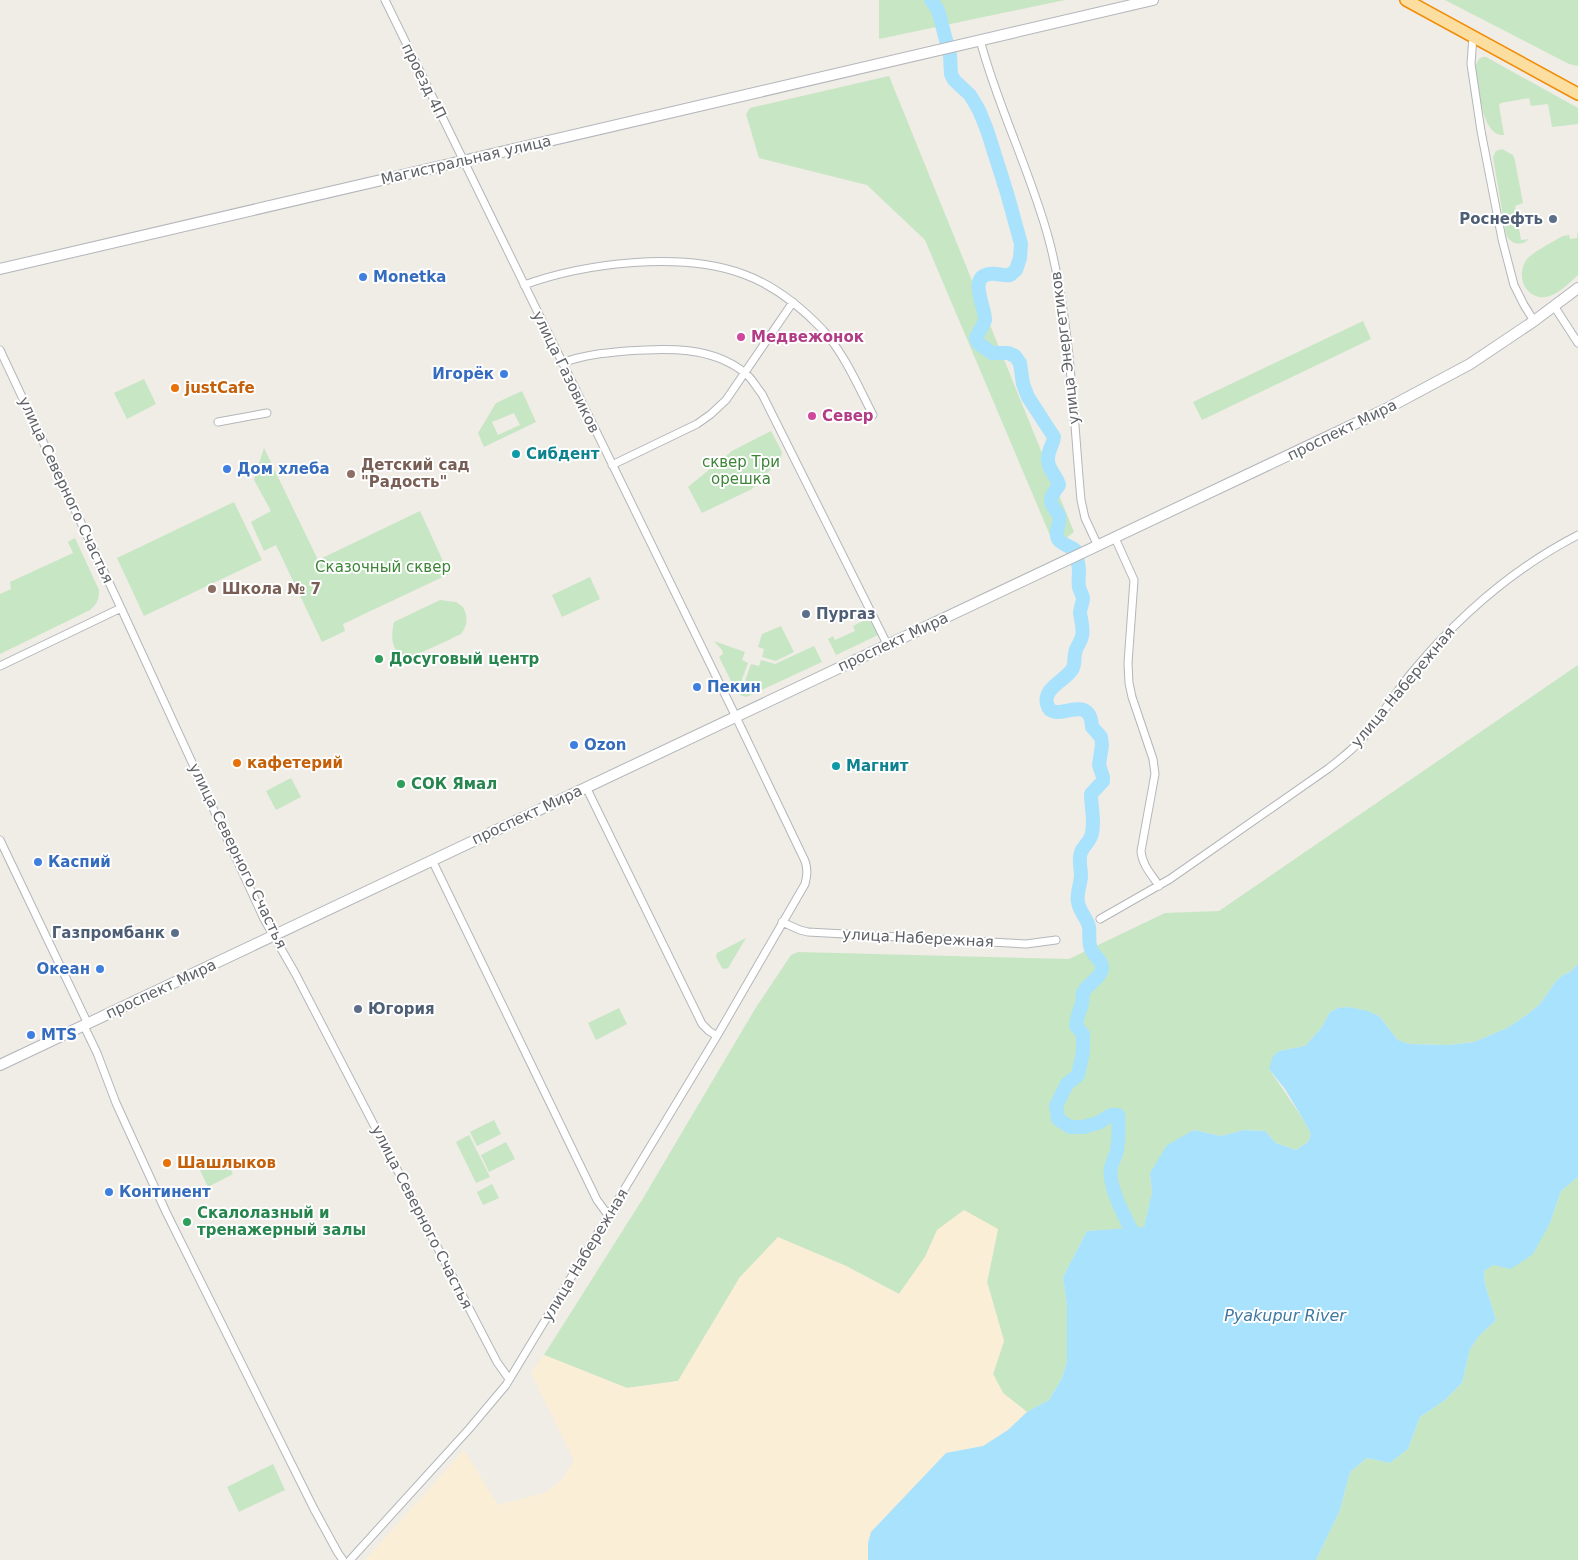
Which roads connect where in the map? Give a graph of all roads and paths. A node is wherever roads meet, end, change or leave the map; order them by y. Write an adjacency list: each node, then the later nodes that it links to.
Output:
1 (385, 0): 7 (street, проезд 4П)
2 (1153, 0): 5 (main road)
3 (1406, 0): 4 (highway)
4 (1472, 36): 6 (highway); 13 (street)
5 (980, 40): 7 (main road, Магистральная улица); 24 (street, улица Энергетиков)
6 (1578, 94)
7 (463, 162): 8 (main road, Магистральная улица); 9 (street, улица Газовиков)
8 (0, 269)
9 (524, 285): 11 (street); 16 (street, улица Газовиков)
10 (1578, 288): 12 (main road, проспект Мира)
11 (793, 302): 17 (street); 19 (street)
12 (1554, 306): 13 (main road, проспект Мира); 14 (street)
13 (1534, 321): 23 (main road, проспект Мира)
14 (1578, 343)
15 (0, 350): 25 (street, улица Северного Счастья)
16 (562, 363): 17 (street); 21 (street, улица Газовиков)
17 (746, 373): 21 (street); 26 (street)
18 (267, 413): 20 (street)
19 (873, 415)
20 (218, 422)
21 (612, 465): 28 (street, улица Газовиков)
22 (1578, 535): 32 (street, улица Набережная)
23 (1115, 538): 24 (main road, проспект Мира); 32 (street)
24 (1095, 547): 26 (main road, проспект Мира)
25 (121, 608): 27 (street); 35 (street, улица Северного Счастья)
26 (888, 644): 28 (main road, проспект Мира)
27 (0, 666)
28 (736, 717): 29 (main road, проспект Мира); 34 (street, улица Набережная)
29 (586, 788): 31 (main road, проспект Мира); 38 (street)
30 (0, 840): 37 (street)
31 (432, 860): 35 (main road, проспект Мира); 40 (street)
32 (1159, 886): 33 (street, улица Набережная)
33 (1100, 919)
34 (782, 922): 36 (street, улица Набережная); 38 (street, улица Набережная)
35 (274, 936): 37 (main road, проспект Мира); 41 (street, улица Северного Счастья)
36 (1056, 940)
37 (86, 1025): 39 (main road, проспект Мира); 42 (street)
38 (717, 1036): 40 (street, улица Набережная)
39 (0, 1065)
40 (608, 1215): 41 (street, улица Набережная)
41 (510, 1379): 43 (street, улица Набережная)
42 (343, 1560)
43 (350, 1560)

